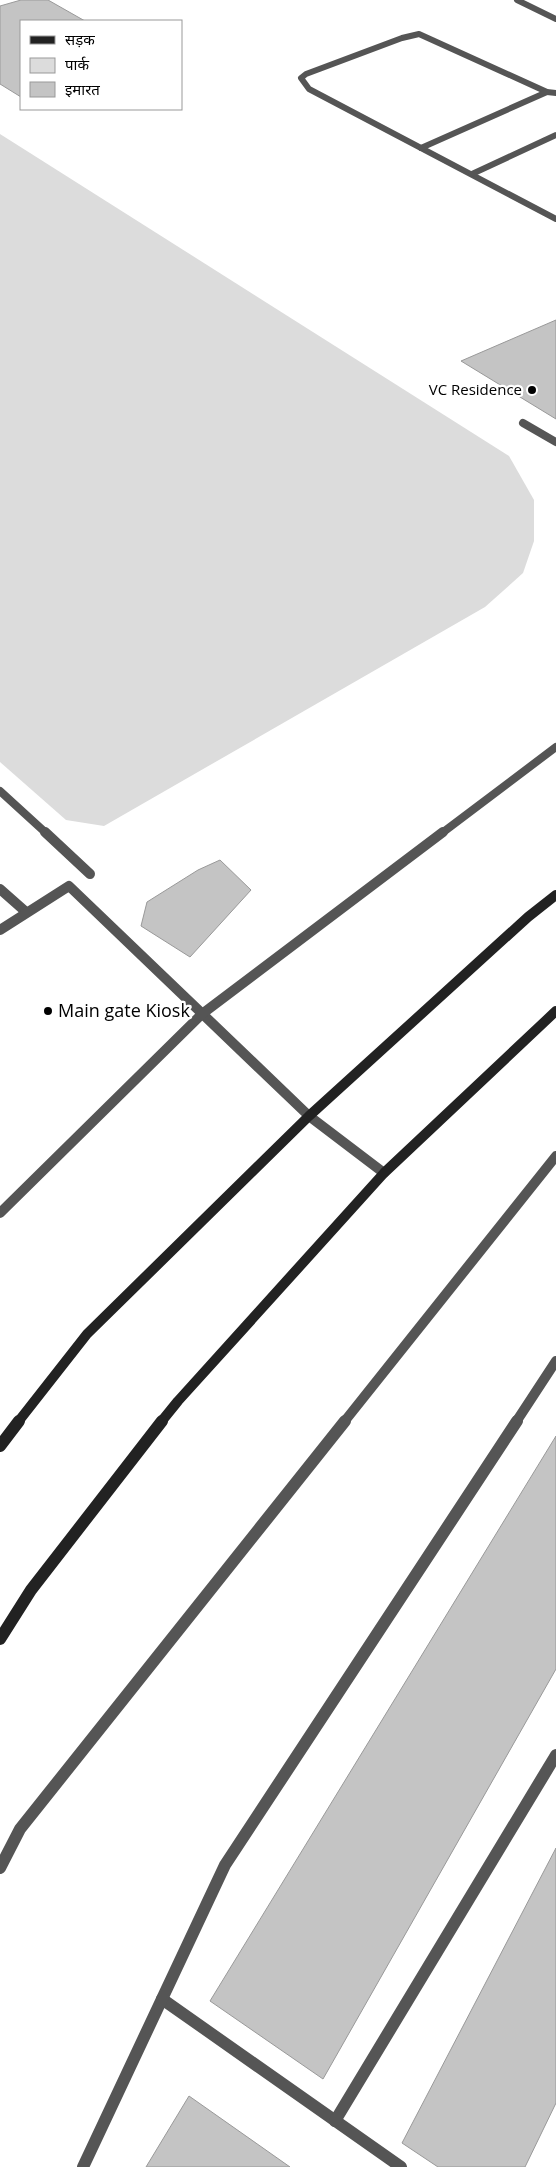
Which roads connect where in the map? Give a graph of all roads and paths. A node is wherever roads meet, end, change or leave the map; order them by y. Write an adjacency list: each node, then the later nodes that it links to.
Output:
1 (517, 0): 2 (street)
2 (556, 18)
3 (547, 92): 4 (street); 6 (street); 6 (street)
4 (556, 93)
5 (556, 135): 7 (street)
6 (421, 148): 7 (street)
7 (472, 174): 8 (street)
8 (556, 219)
9 (523, 423): 10 (street)
10 (556, 442)
11 (556, 747): 19 (street)
12 (0, 791): 13 (street)
13 (90, 874)
14 (0, 889): 16 (street)
15 (556, 895): 20 (main road)
16 (26, 912): 17 (street); 19 (street)
17 (0, 930)
18 (556, 1011): 22 (main road)
19 (202, 1014): 20 (street); 23 (street)
20 (309, 1116): 22 (street); 25 (main road)
21 (556, 1156): 28 (street)
22 (384, 1173): 26 (main road)
23 (0, 1213)
24 (556, 1362): 29 (street)
25 (0, 1446)
26 (0, 1639)
27 (556, 1755): 30 (street)
28 (0, 1868)
29 (162, 1999): 30 (street); 31 (street)
30 (335, 2122): 32 (street)
31 (83, 2167)
32 (401, 2167)

